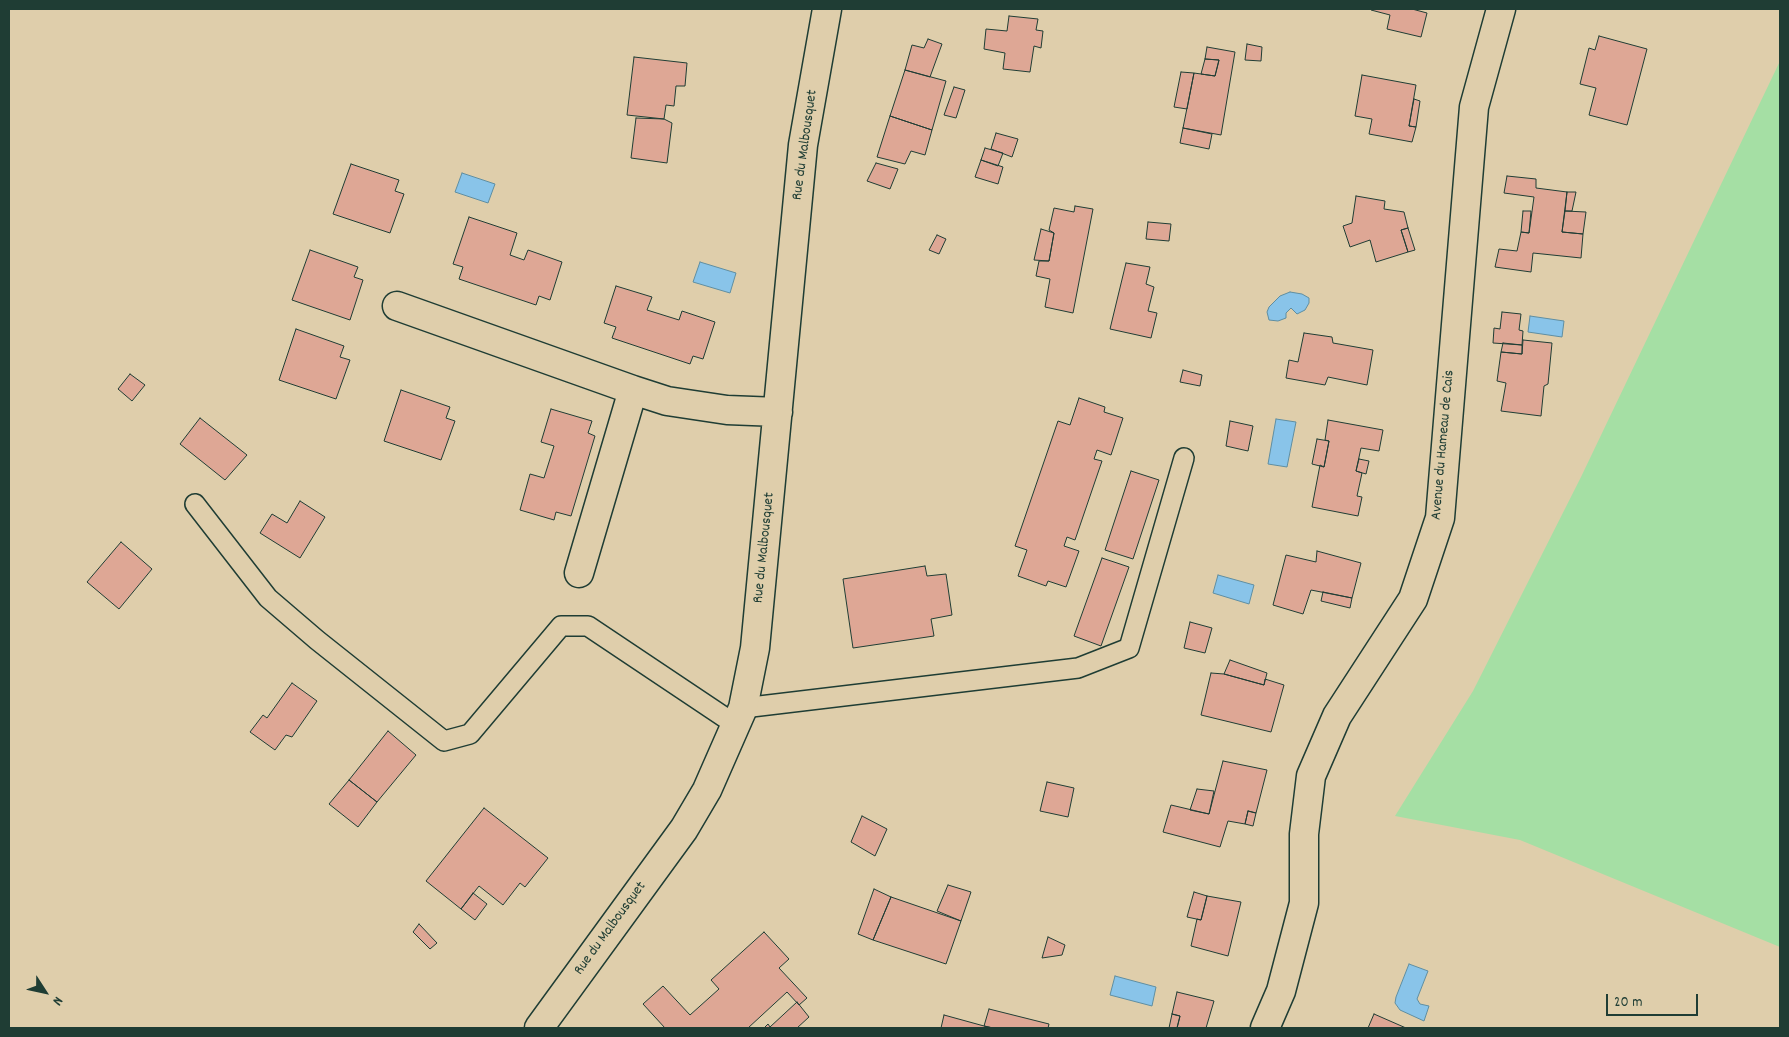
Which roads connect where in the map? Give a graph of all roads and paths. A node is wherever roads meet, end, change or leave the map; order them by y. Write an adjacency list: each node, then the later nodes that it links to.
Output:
1 (827, 9): 5 (street, Rue du Malbousquet)
2 (1501, 9): 11 (street, Avenue du Hameau de Cais)
3 (397, 306): 4 (street)
4 (633, 390): 5 (street); 8 (street)
5 (778, 412): 9 (street, Rue du Malbousquet)
6 (1184, 458): 9 (lane)
7 (195, 504): 9 (lane)
8 (579, 572)
9 (740, 717): 10 (street, Rue du Malbousquet)
10 (539, 1028)
11 (1265, 1028)

